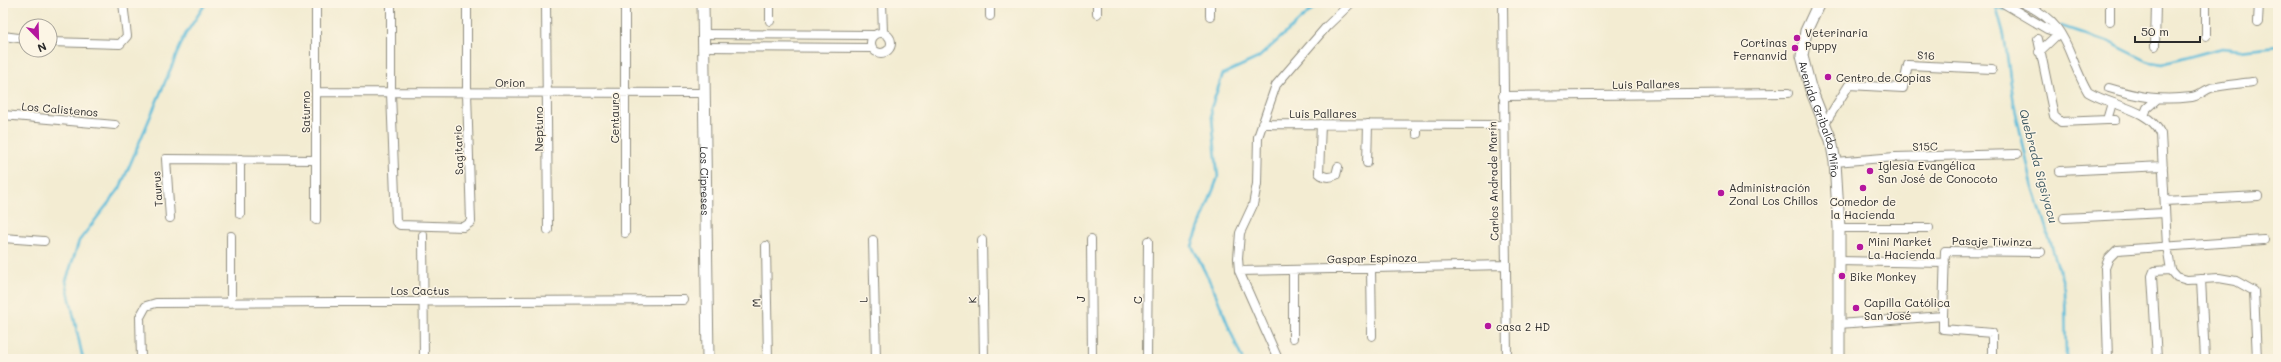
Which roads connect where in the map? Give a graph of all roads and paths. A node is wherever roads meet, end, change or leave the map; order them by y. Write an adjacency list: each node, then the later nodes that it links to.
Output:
1 (123, 3): 35 (street)
2 (316, 3): 43 (street, Saturno)
3 (391, 3): 44 (street)
4 (467, 3): 45 (street, Sagitario)
5 (546, 3): 46 (street, Neptuno)
6 (625, 3): 47 (street, Centauro)
7 (703, 3): 29 (street, Los Cipreses)
8 (770, 3): 25 (street)
9 (882, 3): 30 (street)
10 (990, 3): 23 (street)
11 (1097, 3): 22 (street)
12 (1210, 3): 24 (street)
13 (1351, 3): 56 (street)
14 (1503, 3): 50 (street, Carlos Andrade Marín)
15 (1819, 3): 55 (street, Avenida Gribaldo Miño)
16 (2003, 3): 28 (street)
17 (2022, 3): 28 (street)
18 (2110, 3): 26 (street)
19 (2156, 3): 36 (street)
20 (2206, 3): 32 (street)
21 (2259, 3): 27 (street)
22 (1097, 14)
23 (990, 16)
24 (1210, 16)
25 (770, 21)
26 (2110, 21)
27 (2258, 22)
28 (2059, 33): 39 (street); 52 (street)
29 (704, 34): 30 (street); 37 (street, Los Cipreses)
30 (879, 34): 38 (street); 38 (street)
31 (3, 36): 33 (street)
32 (2206, 36)
33 (18, 38)
34 (2038, 39): 39 (street)
35 (58, 42)
36 (2155, 46)
37 (704, 47): 38 (street); 48 (street, Los Cipreses)
38 (872, 48)
39 (2039, 52): 52 (street)
40 (1992, 69): 55 (street, S16)
41 (2252, 82): 51 (street)
42 (2109, 88): 51 (street)
43 (316, 92): 44 (street, Orion); 65 (street, Saturno)
44 (391, 92): 45 (street, Orion); 45 (street, Sagitario)
45 (467, 93): 46 (street, Orion)
46 (549, 93): 47 (street, Orion); 80 (street, Neptuno)
47 (625, 93): 48 (street, Orion); 81 (street, Centauro)
48 (705, 93): 111 (street, Los Cipreses)
49 (1788, 93): 50 (street, Luis Pallares)
50 (1503, 96): 61 (street, Carlos Andrade Marín)
51 (2157, 99): 54 (street)
52 (2112, 103): 54 (street)
53 (3, 115): 59 (street, Los Calistenos)
54 (2144, 116): 68 (street)
55 (1825, 123): 66 (street, Avenida Gribaldo Miño)
56 (1262, 124): 57 (street, Luis Pallares); 100 (street)
57 (1321, 124): 58 (street, Luis Pallares); 69 (street)
58 (1368, 124): 60 (street, Luis Pallares); 67 (street)
59 (115, 125)
60 (1417, 125): 61 (street, Luis Pallares); 62 (street)
61 (1504, 125): 96 (street, Carlos Andrade Marín)
62 (1417, 134)
63 (2016, 154): 66 (street, S15C)
64 (240, 159): 65 (street); 73 (street); 75 (street, Taurus)
65 (316, 160): 77 (street, Saturno)
66 (1835, 162): 78 (street, Avenida Gribaldo Miño)
67 (1367, 163)
68 (2163, 166): 70 (street); 72 (street)
69 (1338, 167)
70 (2060, 171)
71 (2258, 196): 72 (street)
72 (2165, 201): 74 (street)
73 (240, 214)
74 (2165, 214): 76 (street); 92 (street)
75 (170, 218)
76 (2064, 218)
77 (316, 220)
78 (1839, 228): 79 (street); 94 (street, Avenida Gribaldo Miño)
79 (1929, 228)
80 (548, 230)
81 (625, 233)
82 (423, 235): 103 (street)
83 (231, 236): 104 (street)
84 (3, 238): 89 (street)
85 (1091, 239): 115 (street, J)
86 (873, 240): 113 (street, L)
87 (982, 240): 114 (street, K)
88 (2264, 240): 92 (street)
89 (44, 241)
90 (1148, 241): 116 (street, C)
91 (766, 246): 112 (street, M)
92 (2167, 246): 99 (street); 121 (street)
93 (2041, 252): 95 (street, Pasaje Tiwinza)
94 (1839, 262): 95 (street); 106 (street, Avenida Gribaldo Miño)
95 (1945, 263): 105 (street)
96 (1505, 265): 97 (street, Gaspar Espinoza); 118 (street, Carlos Andrade Marín)
97 (1371, 269): 98 (street, Gaspar Espinoza); 107 (street)
98 (1293, 270): 100 (street, Gaspar Espinoza); 108 (street)
99 (2171, 270): 101 (street); 122 (street)
100 (1239, 271): 117 (street)
101 (2201, 279): 123 (street); 124 (street)
102 (684, 300): 103 (street, Los Cactus)
103 (424, 301): 104 (street, Los Cactus); 110 (street)
104 (231, 303): 109 (street, Los Cactus)
105 (1944, 316): 106 (street); 120 (street)
106 (1839, 324): 119 (street, Avenida Gribaldo Miño)
107 (1372, 336)
108 (1293, 338)
109 (141, 359)
110 (424, 359)
111 (708, 359)
112 (768, 359)
113 (876, 359)
114 (984, 359)
115 (1092, 359)
116 (1147, 359)
117 (1278, 359)
118 (1507, 359)
119 (1839, 359)
120 (1992, 359)
121 (2108, 359)
122 (2157, 359)
123 (2205, 359)
124 (2257, 359)

